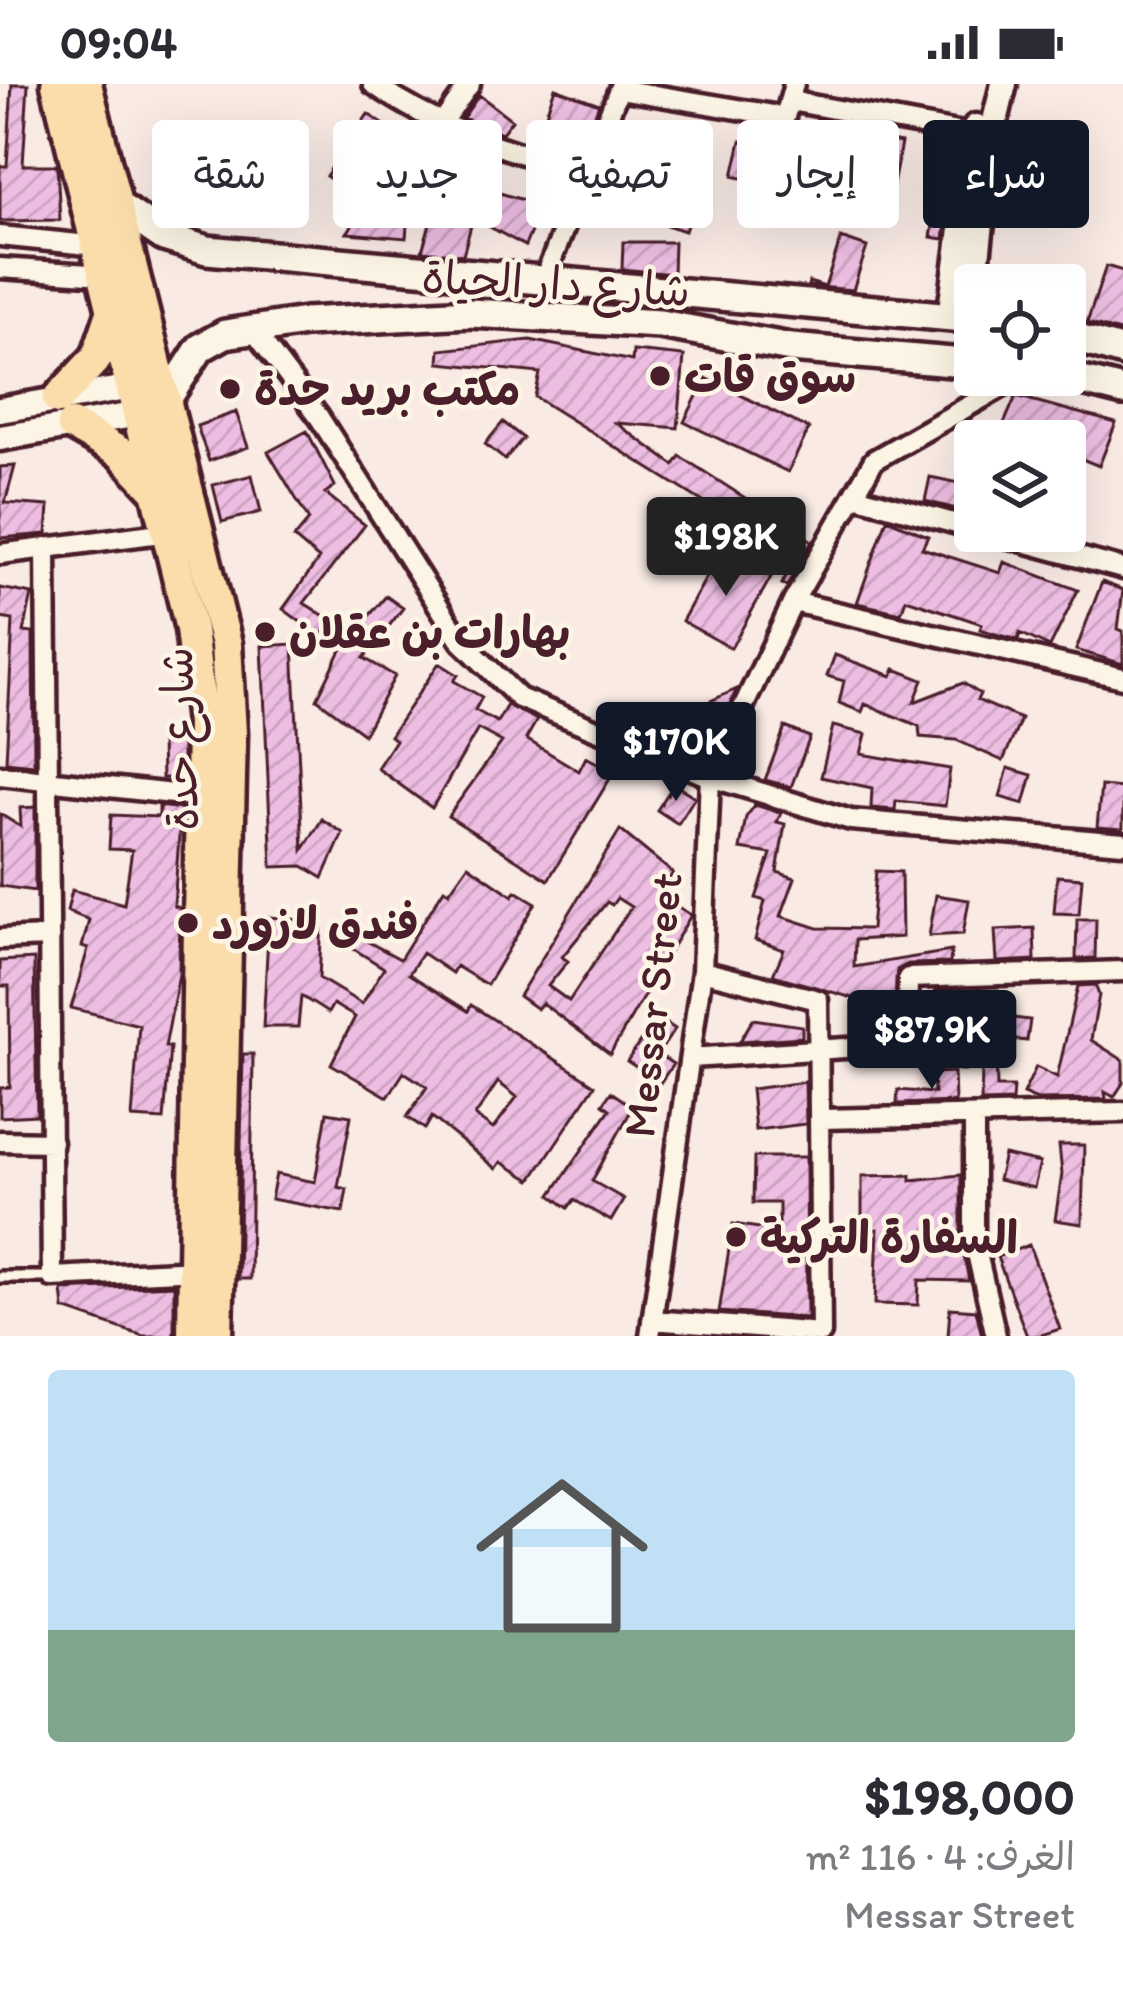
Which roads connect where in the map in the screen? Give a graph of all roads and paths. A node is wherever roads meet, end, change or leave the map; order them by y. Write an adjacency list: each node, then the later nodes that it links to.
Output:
1 (57, 84): 18 (main road, شارع حدة)
2 (86, 84): 14 (main road, شارع حدة)
3 (373, 84): 9 (street)
4 (470, 84): 10 (street)
5 (987, 84): 12 (street)
6 (1004, 84): 20 (street)
7 (620, 87): 8 (street); 11 (street)
8 (792, 93): 13 (street)
9 (438, 120)
10 (444, 120)
11 (606, 120)
12 (978, 120)
13 (923, 123)
14 (115, 203): 22 (main road, شارع دار الحياة); 34 (main road, شارع حدة)
15 (563, 228): 22 (street)
16 (969, 228): 19 (street)
17 (0, 236): 18 (street)
18 (101, 260): 21 (street); 24 (main road, شارع حدة)
19 (968, 264)
20 (973, 264)
21 (0, 268)
22 (543, 282): 23 (main road, شارع دار الحياة)
23 (661, 294): 25 (main road, شارع دار الحياة); 26 (main road)
24 (112, 313): 34 (main road, شارع حدة); 36 (main road)
25 (954, 317)
26 (660, 324): 27 (main road, شارع دار الحياة); 30 (main road, شارع دار الحياة)
27 (251, 327): 34 (main road, شارع دار الحياة); 49 (street)
28 (1086, 341): 29 (main road)
29 (1123, 352)
30 (954, 362)
31 (1086, 382): 32 (main road)
32 (1123, 391)
33 (986, 396): 39 (street, Messar Street)
34 (146, 401): 36 (street); 38 (main road, شارع حدة); 41 (main road, شارع حدة)
35 (0, 410): 36 (street)
36 (65, 412): 37 (street); 38 (main road)
37 (0, 438)
38 (159, 494): 41 (main road, شارع حدة)
39 (855, 496): 40 (street); 46 (street, Messar Street)
40 (954, 523)
41 (181, 529): 42 (street); 51 (main road, شارع حدة); 64 (main road, شارع حدة)
42 (46, 547): 44 (street); 50 (street)
43 (1060, 552): 45 (street)
44 (0, 554)
45 (1123, 569)
46 (793, 602): 47 (street); 49 (street, Messar Street)
47 (1123, 678)
48 (0, 776): 50 (street)
49 (710, 777): 52 (street); 55 (street, Messar Street)
50 (51, 782): 51 (street); 53 (street)
51 (200, 797): 64 (main road, شارع حدة)
52 (1123, 844)
53 (46, 937): 54 (street); 63 (street)
54 (0, 940)
55 (702, 971): 57 (street); 58 (street, Messar Street)
56 (1123, 971): 57 (street)
57 (820, 1048): 58 (street); 60 (street)
58 (690, 1058): 67 (street, Messar Street)
59 (1123, 1112): 61 (street)
60 (822, 1119): 61 (street); 67 (street)
61 (974, 1119): 70 (street)
62 (0, 1141): 63 (street)
63 (52, 1142): 66 (street)
64 (207, 1270): 66 (street); 68 (main road, شارع حدة); 69 (main road, شارع حدة)
65 (0, 1276): 66 (lane)
66 (52, 1277)
67 (651, 1328)
68 (193, 1336)
69 (217, 1336)
70 (996, 1336)

